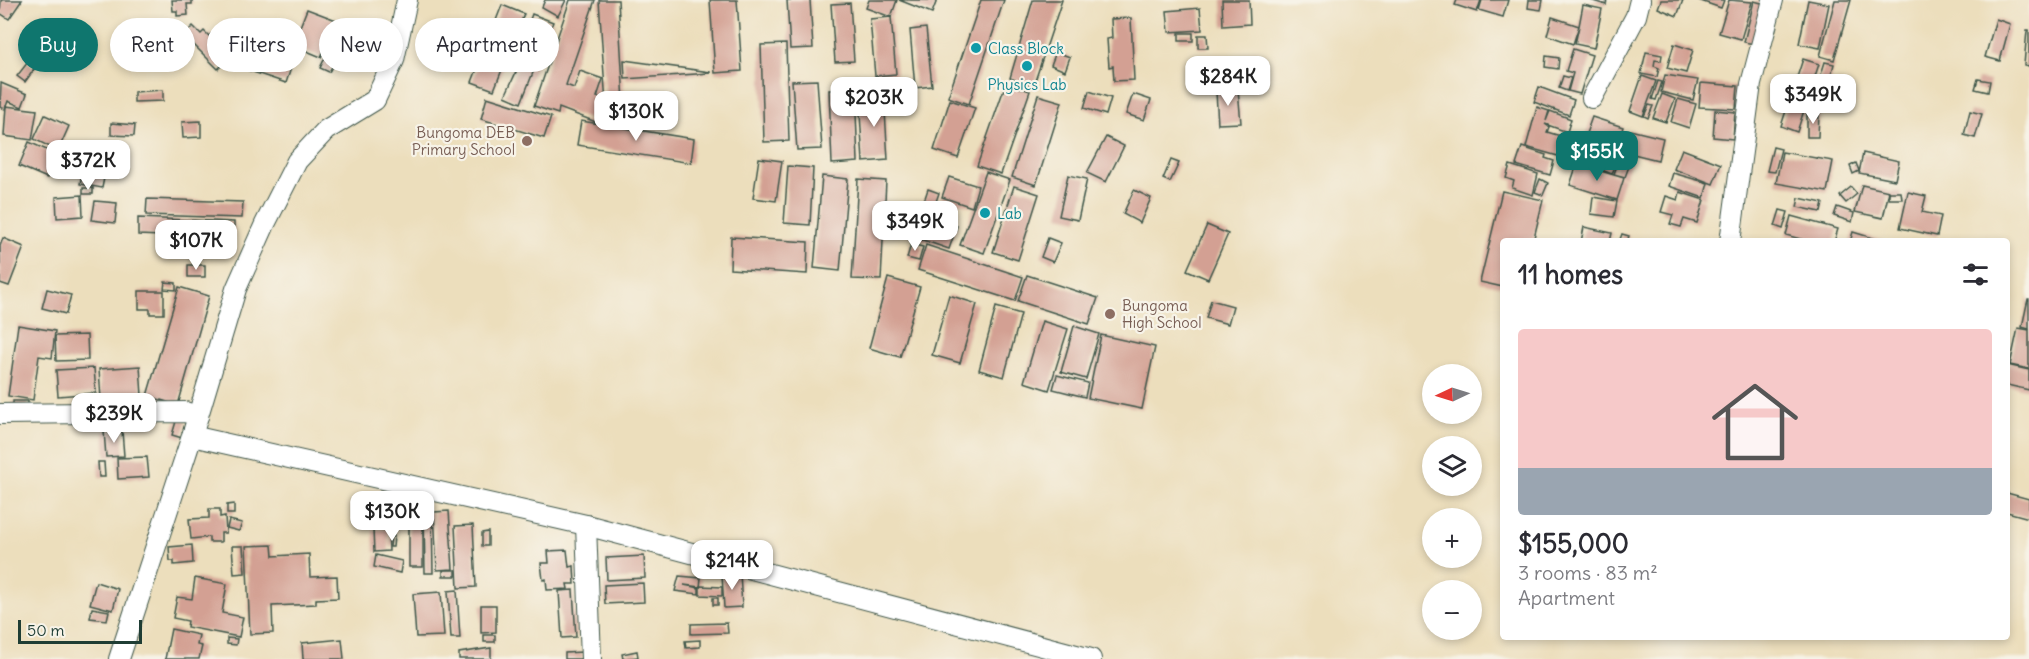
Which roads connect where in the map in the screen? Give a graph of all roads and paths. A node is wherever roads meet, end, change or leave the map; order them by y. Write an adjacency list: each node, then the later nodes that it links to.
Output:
1 (407, 0): 7 (street)
2 (1640, 0): 4 (street)
3 (1773, 0): 5 (street)
4 (1592, 98)
5 (1731, 238)
6 (0, 414): 7 (street)
7 (198, 416): 8 (street)
8 (192, 436): 9 (street); 10 (street)
9 (586, 525): 11 (street); 12 (street)
10 (119, 659)
11 (591, 659)
12 (1091, 659)

